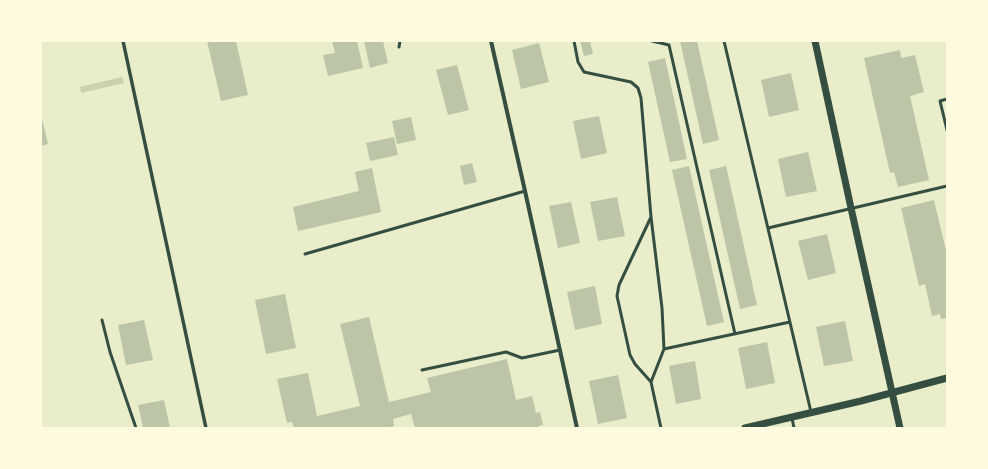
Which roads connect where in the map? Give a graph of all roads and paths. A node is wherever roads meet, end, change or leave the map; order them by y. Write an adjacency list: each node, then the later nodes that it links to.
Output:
1 (123, 41): 29 (street)
2 (400, 41): 8 (lane)
3 (491, 41): 12 (street)
4 (574, 41): 14 (lane)
5 (652, 41): 19 (lane)
6 (724, 41): 15 (lane)
7 (815, 41): 13 (street)
8 (399, 47)
9 (947, 99): 10 (lane)
10 (947, 130)
11 (947, 186): 13 (lane)
12 (525, 191): 16 (lane); 21 (street)
13 (851, 208): 15 (lane); 25 (street)
14 (651, 217): 20 (lane); 24 (lane)
15 (768, 228): 18 (lane)
16 (305, 254)
17 (102, 320): 28 (lane)
18 (790, 322): 19 (lane); 26 (lane)
19 (735, 334): 20 (lane)
20 (664, 349): 24 (lane)
21 (560, 350): 22 (lane); 30 (street)
22 (422, 370)
23 (947, 378): 25 (street)
24 (652, 382): 31 (lane)
25 (892, 393): 26 (street); 34 (street)
26 (811, 412): 27 (street)
27 (792, 417): 32 (street); 33 (lane)
28 (136, 428)
29 (206, 428)
30 (577, 428)
31 (661, 428)
32 (745, 428)
33 (794, 428)
34 (900, 428)

